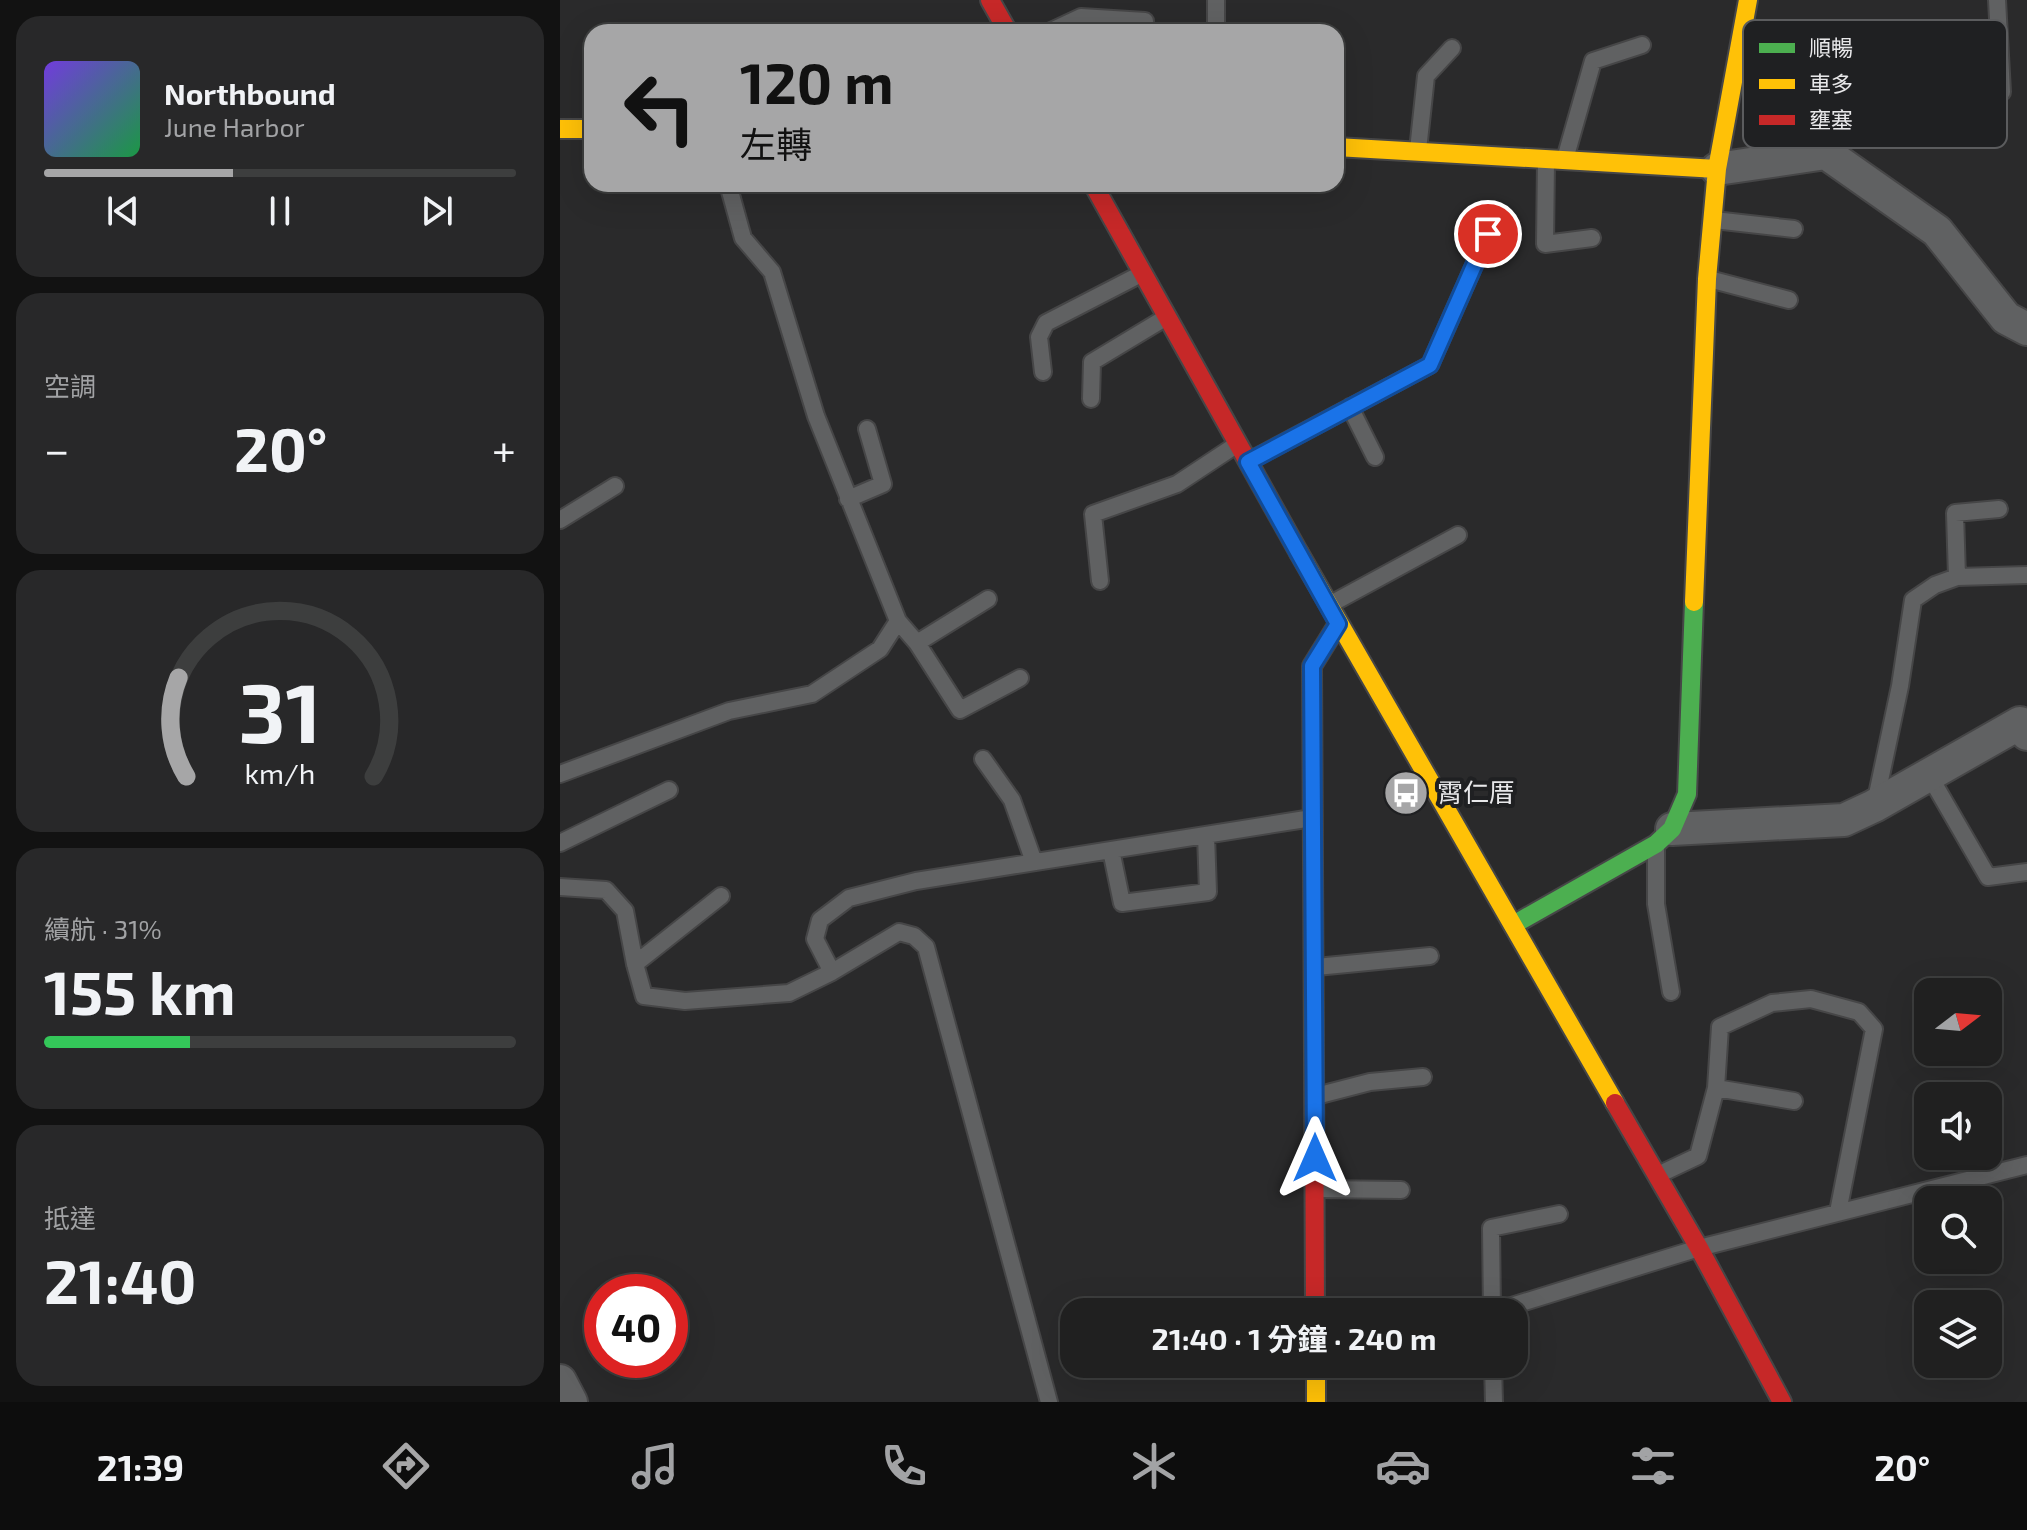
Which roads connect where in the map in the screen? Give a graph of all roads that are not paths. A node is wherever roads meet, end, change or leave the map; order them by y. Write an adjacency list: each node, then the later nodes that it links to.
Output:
1 (990, 0): 8 (street)
2 (1216, 0): 10 (lane)
3 (1748, 0): 5 (street)
4 (1997, 0): 6 (lane)
5 (1744, 20)
6 (1998, 20)
7 (1145, 21): 9 (lane)
8 (1004, 24)
9 (1066, 24)
10 (1216, 24)
11 (1743, 27): 19 (street)
12 (1642, 45): 18 (lane)
13 (1452, 48): 17 (lane)
14 (560, 129): 15 (street)
15 (584, 129)
16 (1344, 147): 17 (street)
17 (1418, 152): 18 (street)
18 (1555, 160): 19 (street); 25 (lane)
19 (1717, 169): 22 (street); 30 (street)
20 (730, 192): 39 (lane)
21 (1097, 192): 26 (street)
22 (1713, 220): 23 (lane); 27 (street)
23 (1794, 229)
24 (1488, 234): 33 (lane)
25 (1592, 238)
26 (1143, 273): 29 (street); 31 (lane)
27 (1707, 279): 28 (lane); 60 (street)
28 (1789, 300)
29 (1167, 317): 32 (lane); 35 (street)
30 (2027, 329)
31 (1043, 372)
32 (1091, 399)
33 (1350, 407): 36 (lane); 37 (lane)
34 (867, 429): 39 (lane)
35 (1237, 444): 37 (street); 45 (lane)
36 (1375, 457)
37 (1248, 462): 47 (street)
38 (615, 486): 41 (lane)
39 (848, 499): 48 (lane)
40 (1999, 509): 44 (lane)
41 (560, 520)
42 (1458, 535): 47 (lane)
43 (2027, 575): 44 (lane)
44 (1957, 577): 57 (lane)
45 (1100, 581)
46 (988, 599): 50 (lane)
47 (1328, 606): 49 (street)
48 (898, 621): 50 (lane); 54 (lane)
49 (1338, 624): 58 (street); 67 (street)
50 (917, 643): 51 (lane)
51 (1020, 678)
52 (2027, 734): 55 (street)
53 (983, 759): 63 (lane)
54 (560, 774)
55 (1929, 775): 57 (street); 64 (lane)
56 (669, 790): 61 (lane)
57 (1874, 806): 60 (street)
58 (1313, 818): 59 (lane); 70 (street)
59 (1206, 835): 62 (lane); 62 (lane)
60 (1664, 836): 67 (street); 72 (lane)
61 (560, 843)
62 (1111, 850): 63 (lane)
63 (1034, 862): 71 (lane)
64 (2027, 872)
65 (560, 887): 69 (lane)
66 (721, 896): 69 (lane)
67 (1513, 925): 78 (street)
68 (1430, 956): 70 (lane)
69 (635, 964): 71 (lane)
70 (1314, 967): 75 (street)
71 (832, 972): 89 (lane)
72 (1671, 992)
73 (1423, 1077): 75 (lane)
74 (1716, 1088): 76 (lane); 78 (lane); 81 (lane)
75 (1314, 1097): 79 (street)
76 (1794, 1101)
77 (2027, 1165): 81 (lane)
78 (1658, 1176): 83 (street)
79 (1315, 1189): 80 (lane); 84 (street)
80 (1401, 1190)
81 (1838, 1212): 83 (lane)
82 (1559, 1214): 85 (lane)
83 (1699, 1248): 86 (lane); 92 (street)
84 (1315, 1298)
85 (1492, 1298)
86 (1528, 1301)
87 (1318, 1378): 90 (street)
88 (1493, 1378): 91 (lane)
89 (1049, 1402)
90 (1316, 1402)
91 (1494, 1402)
92 (1782, 1402)

